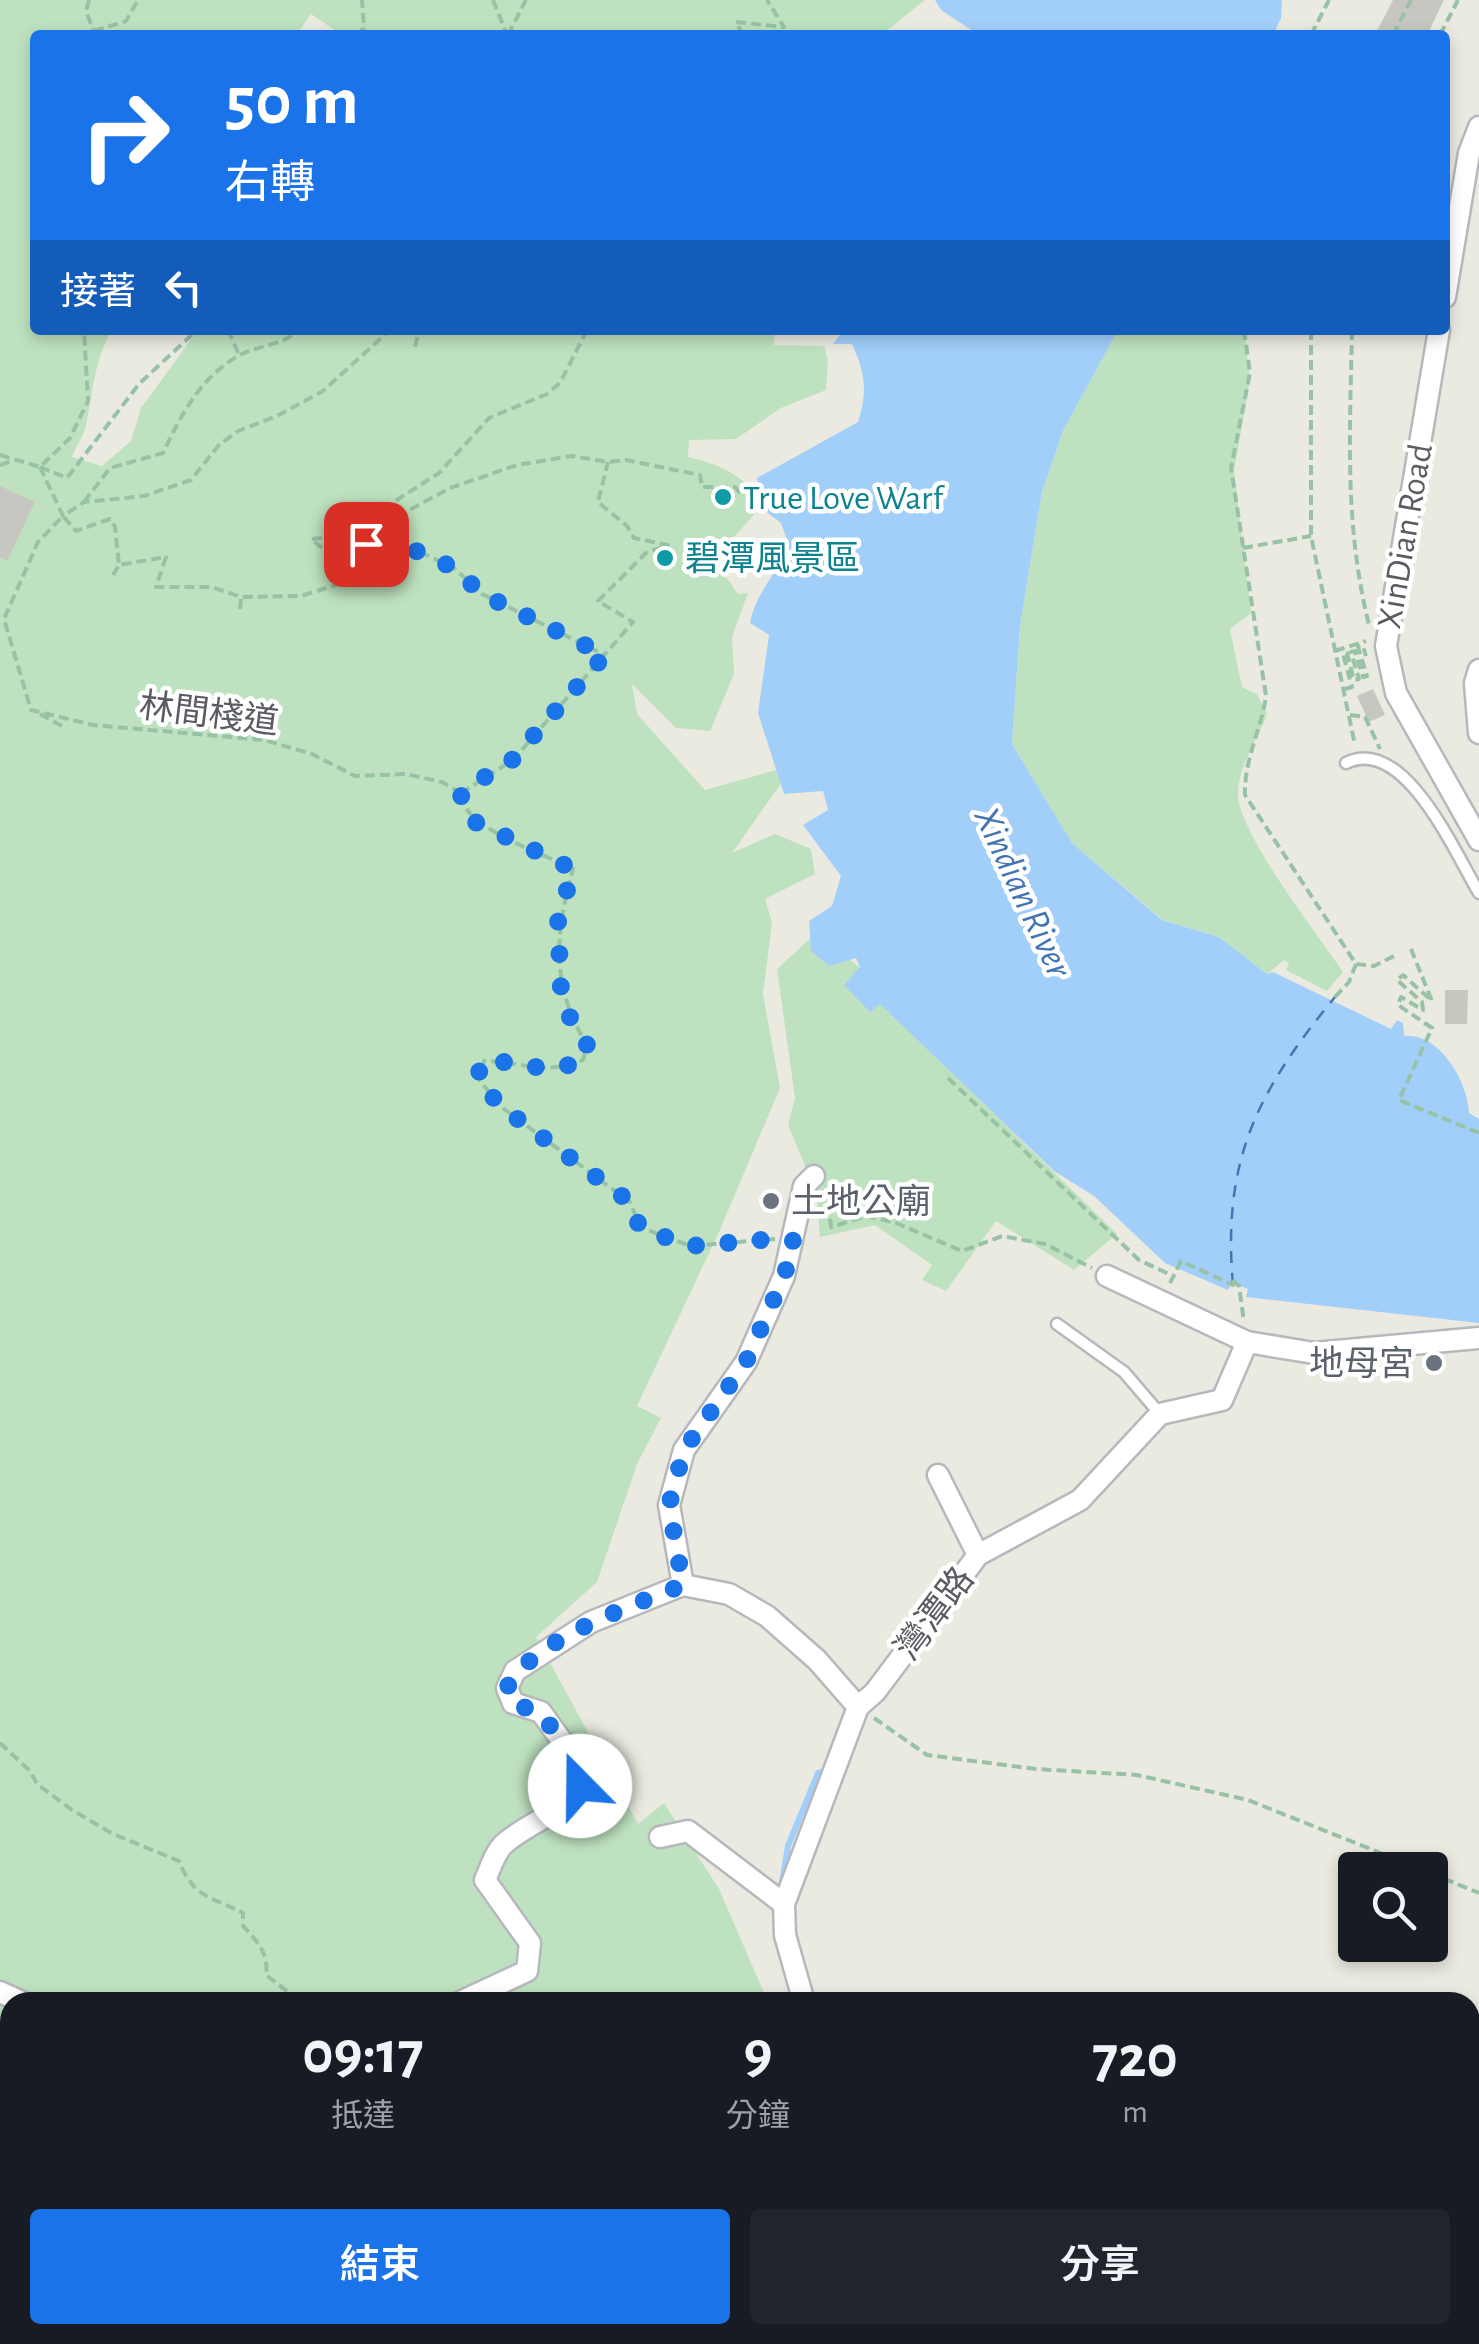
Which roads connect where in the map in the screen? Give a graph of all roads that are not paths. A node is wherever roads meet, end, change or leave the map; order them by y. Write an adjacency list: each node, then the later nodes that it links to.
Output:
1 (1479, 127): 2 (street)
2 (1450, 268)
3 (1439, 335): 7 (street, XinDian Road)
4 (1479, 670): 5 (street)
5 (1479, 733)
6 (1352, 760): 9 (lane)
7 (1469, 800): 8 (street, XinDian Road)
8 (1479, 840)
9 (1479, 893)
10 (814, 1176): 18 (street)
11 (1108, 1276): 14 (street)
12 (1057, 1324): 15 (lane)
13 (1479, 1338): 14 (street)
14 (1247, 1342): 15 (street)
15 (1160, 1414): 17 (street, 灣潭路)
16 (938, 1475): 17 (street)
17 (978, 1555): 19 (street, 灣潭路)
18 (683, 1585): 19 (street); 22 (street)
19 (858, 1707): 21 (street, 灣潭路)
20 (660, 1837): 21 (street)
21 (784, 1904): 23 (street, 灣潭路)
22 (482, 1992)
23 (801, 1992)

